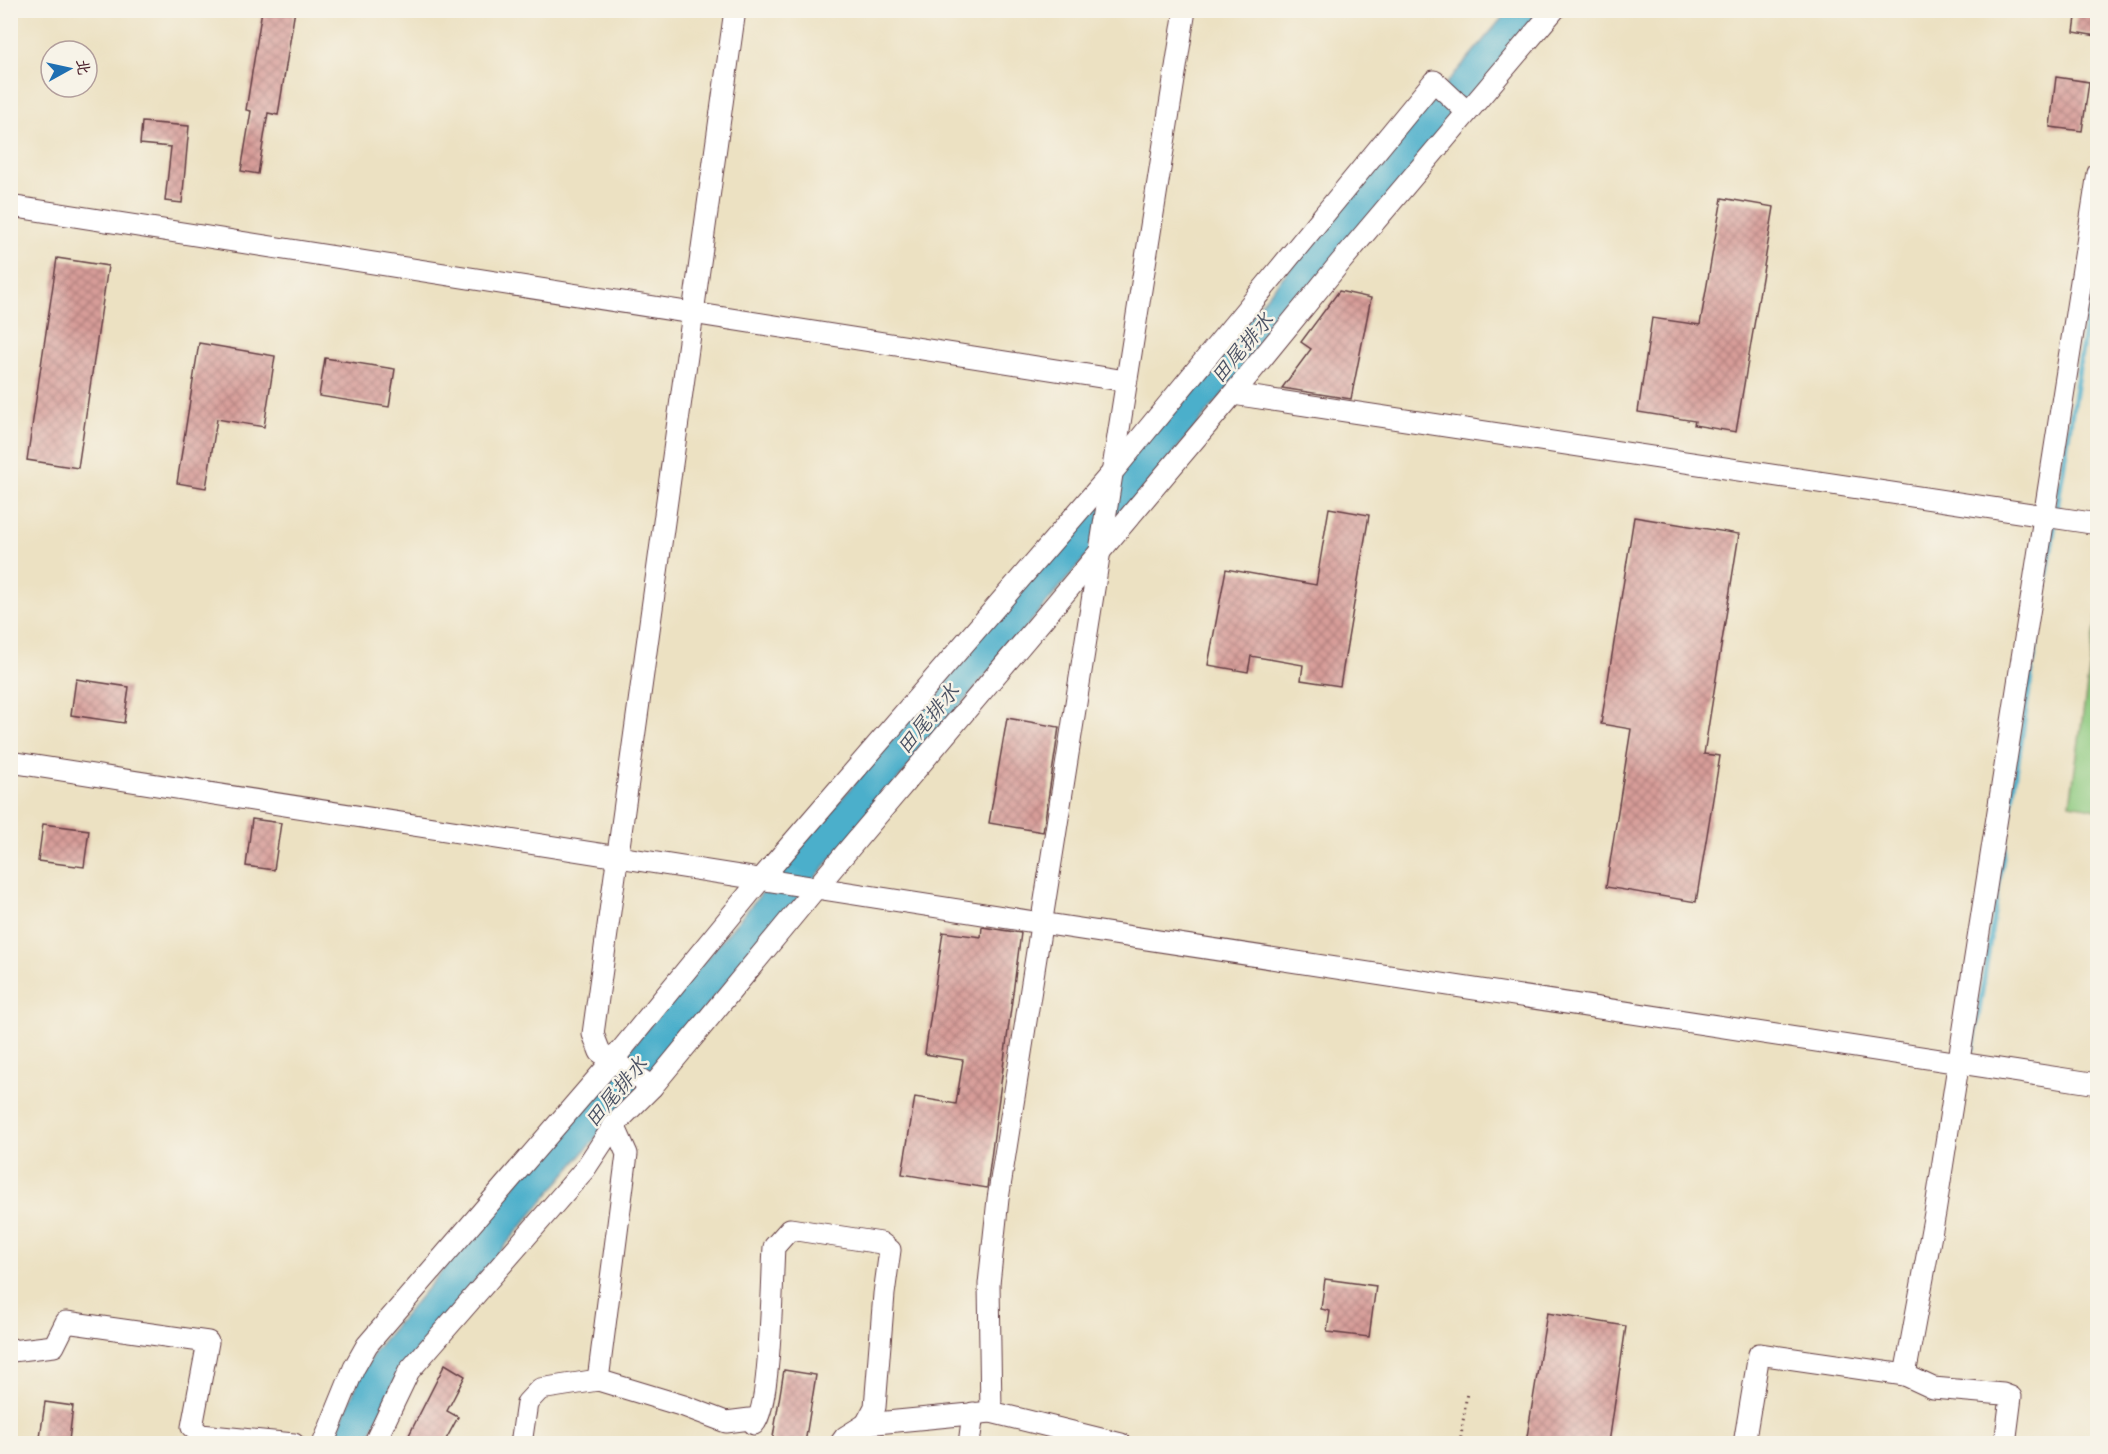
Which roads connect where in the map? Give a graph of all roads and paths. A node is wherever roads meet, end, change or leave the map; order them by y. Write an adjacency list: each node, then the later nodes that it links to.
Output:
1 (735, 10): 7 (street)
2 (1185, 10): 8 (street)
3 (1554, 10): 4 (street)
4 (1467, 112): 9 (street); 10 (street)
5 (2097, 173): 11 (street)
6 (10, 206): 7 (street)
7 (693, 311): 8 (street); 15 (street)
8 (1126, 381): 10 (street)
9 (1233, 394): 11 (street); 13 (street)
10 (1114, 469): 13 (street); 16 (street)
11 (2044, 515): 12 (street); 20 (street)
12 (2097, 524)
13 (1101, 552): 17 (street); 18 (street)
14 (10, 762): 15 (street)
15 (618, 857): 16 (street); 19 (street)
16 (761, 879): 17 (street); 19 (street)
17 (816, 888): 18 (street); 21 (street)
18 (1041, 923): 20 (street); 28 (street)
19 (613, 1060): 21 (street); 31 (street)
20 (1958, 1062): 22 (street); 25 (street)
21 (646, 1082): 23 (street)
22 (2097, 1084)
23 (614, 1125): 26 (street); 32 (street)
24 (10, 1348): 30 (street)
25 (1905, 1375): 38 (street); 39 (street)
26 (598, 1380): 29 (street); 33 (street)
27 (1467, 1392): 37 (path)
28 (982, 1413): 29 (street); 35 (street); 36 (street)
29 (866, 1424): 34 (street)
30 (294, 1443)
31 (323, 1443)
32 (374, 1443)
33 (521, 1443)
34 (840, 1443)
35 (969, 1443)
36 (1120, 1443)
37 (1460, 1443)
38 (1744, 1443)
39 (2005, 1443)

